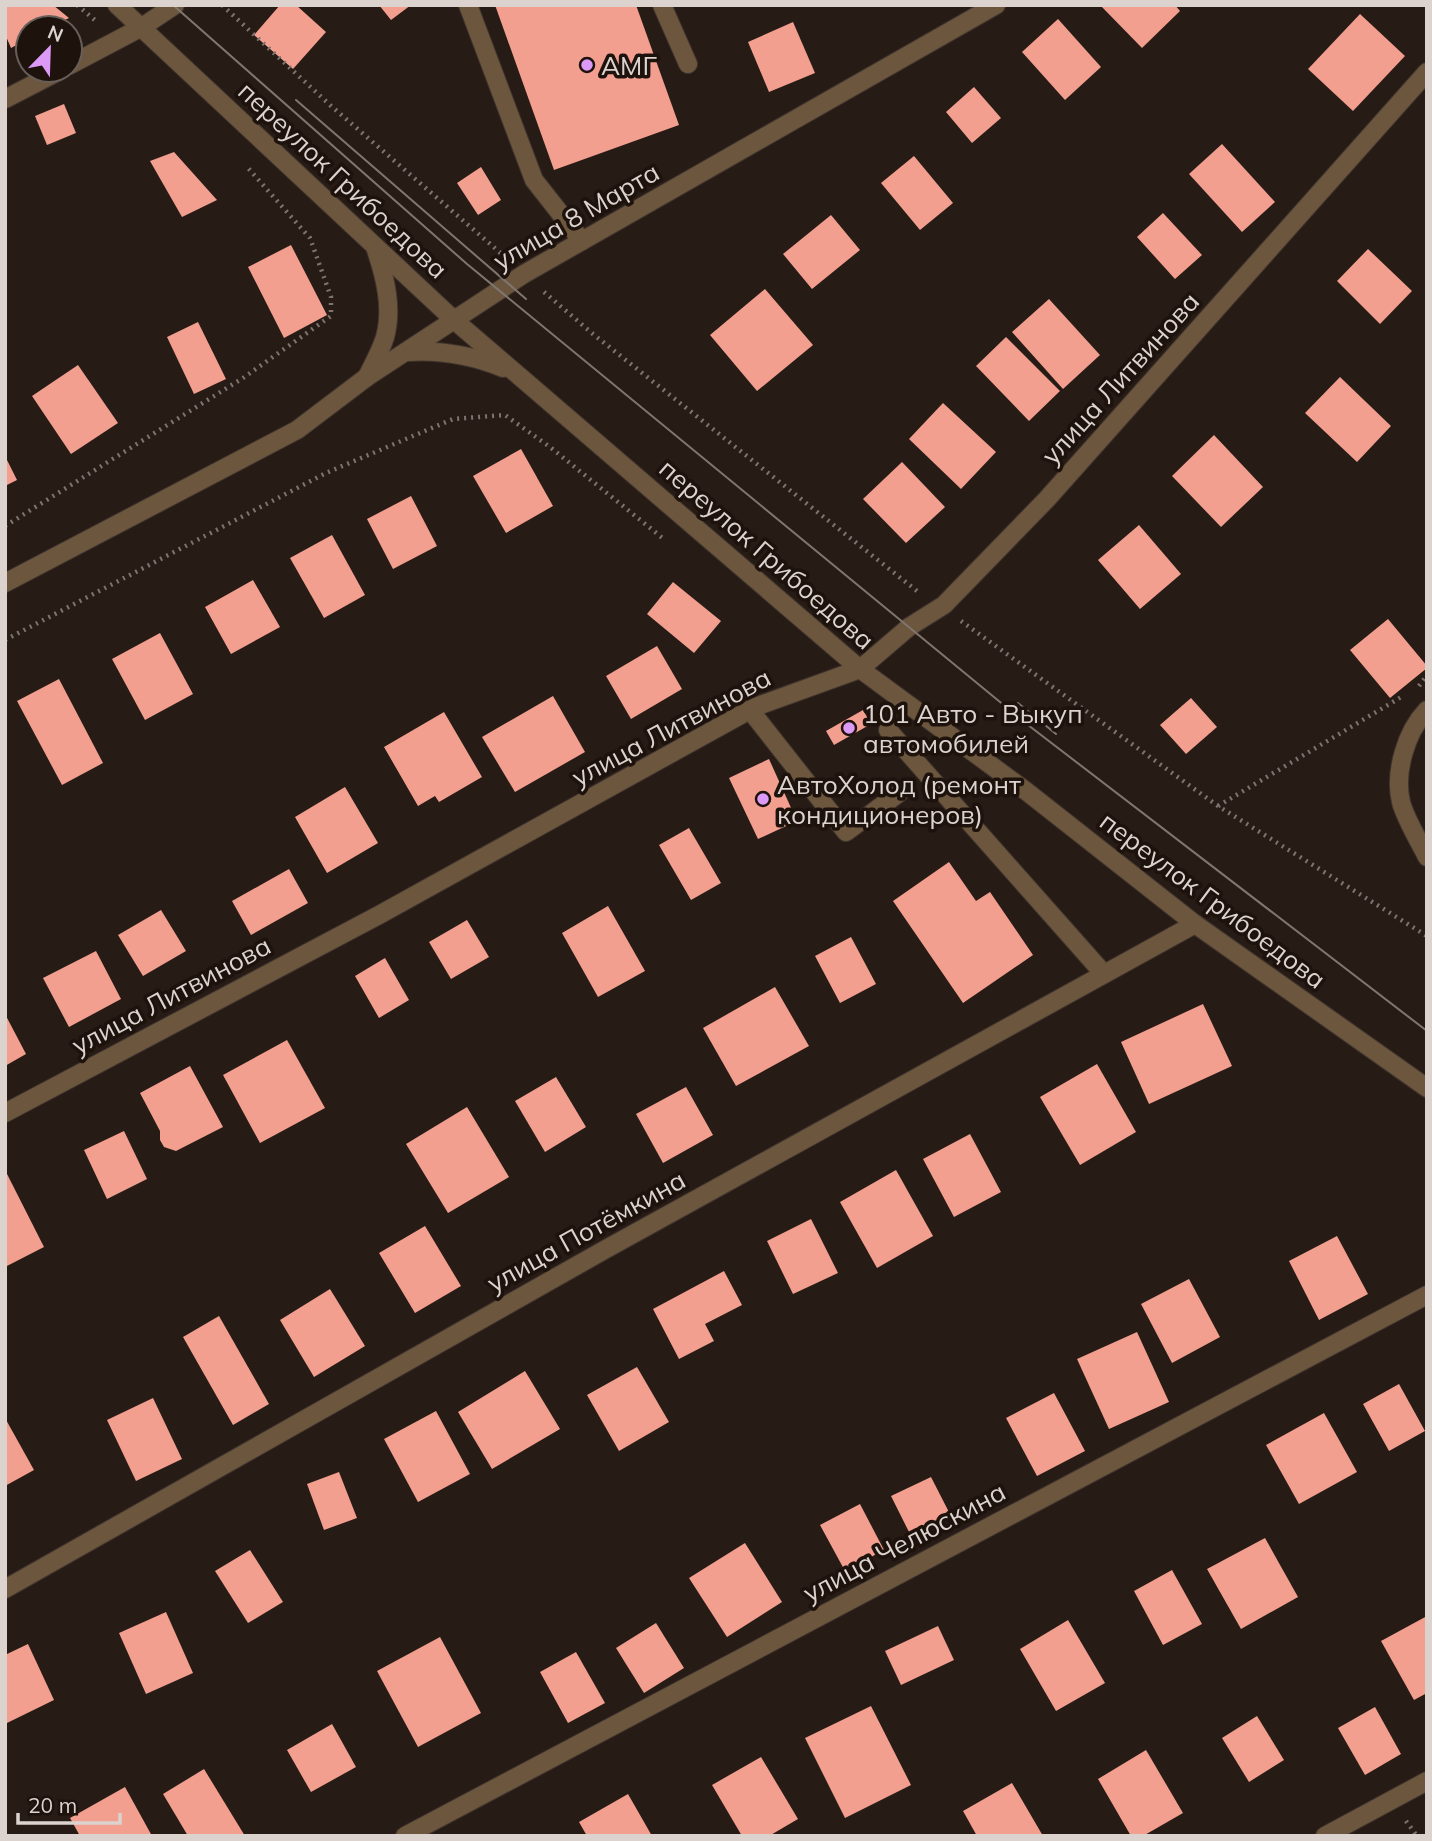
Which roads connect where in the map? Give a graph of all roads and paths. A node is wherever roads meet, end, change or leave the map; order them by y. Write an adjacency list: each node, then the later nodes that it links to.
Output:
1 (77, 5): 9 (path)
2 (117, 5): 8 (street, переулок Грибоедова)
3 (175, 5): 8 (street)
4 (222, 5): 18 (path)
5 (468, 5): 16 (street)
6 (662, 5): 11 (street)
7 (996, 5): 16 (street, улица 8 Марта)
8 (142, 27): 9 (street); 17 (street, переулок Грибоедова)
9 (117, 40): 10 (street)
10 (84, 58)
11 (688, 64)
12 (1427, 72): 26 (street, улица Литвинова)
13 (34, 84): 14 (street)
14 (5, 99)
15 (242, 161): 23 (path)
16 (582, 241): 18 (street, улица 8 Марта)
17 (375, 247): 19 (street, переулок Грибоедова); 22 (street)
18 (524, 274): 19 (street, улица 8 Марта); 26 (path)
19 (454, 320): 20 (street, улица 8 Марта); 21 (street, переулок Грибоедова)
20 (404, 352): 21 (street); 22 (street, улица 8 Марта)
21 (517, 374): 28 (street, переулок Грибоедова)
22 (367, 377): 25 (street, улица 8 Марта)
23 (5, 526)
24 (665, 540): 27 (path)
25 (5, 583)
26 (944, 605): 28 (street, улица Литвинова); 34 (path)
27 (5, 640)
28 (860, 669): 30 (street, улица Литвинова); 36 (street, переулок Грибоедова)
29 (1427, 675): 34 (path)
30 (750, 709): 33 (street); 40 (street, улица Литвинова)
31 (1427, 710): 35 (street)
32 (888, 730): 38 (street)
33 (899, 793)
34 (1218, 806): 37 (path)
35 (1427, 857)
36 (1195, 924): 38 (street, улица Потёмкина); 39 (street, переулок Грибоедова)
37 (1427, 936)
38 (1104, 974): 42 (street, улица Потёмкина)
39 (1427, 1088)
40 (5, 1113)
41 (1427, 1295): 44 (street, улица Челюскина)
42 (5, 1588)
43 (1427, 1781): 45 (street)
44 (405, 1836)
45 (1325, 1836)

